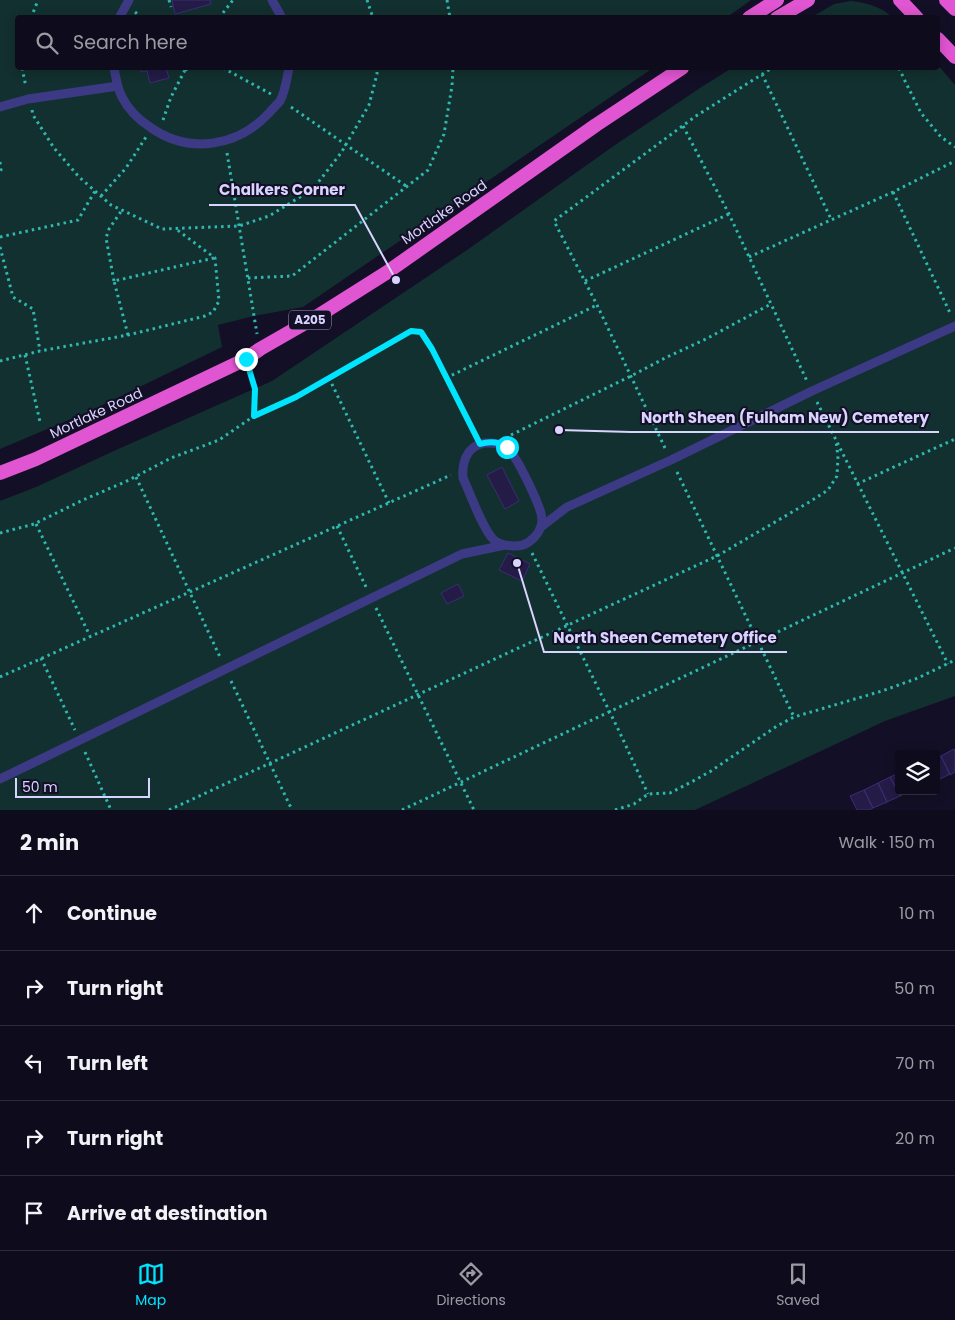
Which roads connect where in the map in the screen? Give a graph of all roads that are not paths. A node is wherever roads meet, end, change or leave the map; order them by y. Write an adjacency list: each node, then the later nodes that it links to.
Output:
1 (129, 0): 8 (lane)
2 (272, 0): 9 (lane)
3 (777, 0): 10 (highway)
4 (808, 0): 11 (highway)
5 (900, 0): 12 (highway)
6 (946, 0): 7 (highway)
7 (955, 9)
8 (121, 15)
9 (280, 15)
10 (754, 15)
11 (782, 15)
12 (914, 15)
13 (940, 41): 14 (highway)
14 (955, 57)
15 (114, 70): 18 (lane)
16 (289, 70): 18 (lane)
17 (679, 70): 21 (highway, Mortlake Road / A205)
18 (118, 86): 19 (lane)
19 (0, 106)
20 (955, 324): 22 (lane)
21 (0, 473)
22 (541, 527): 23 (lane); 23 (lane)
23 (505, 545): 24 (lane)
24 (0, 779)

